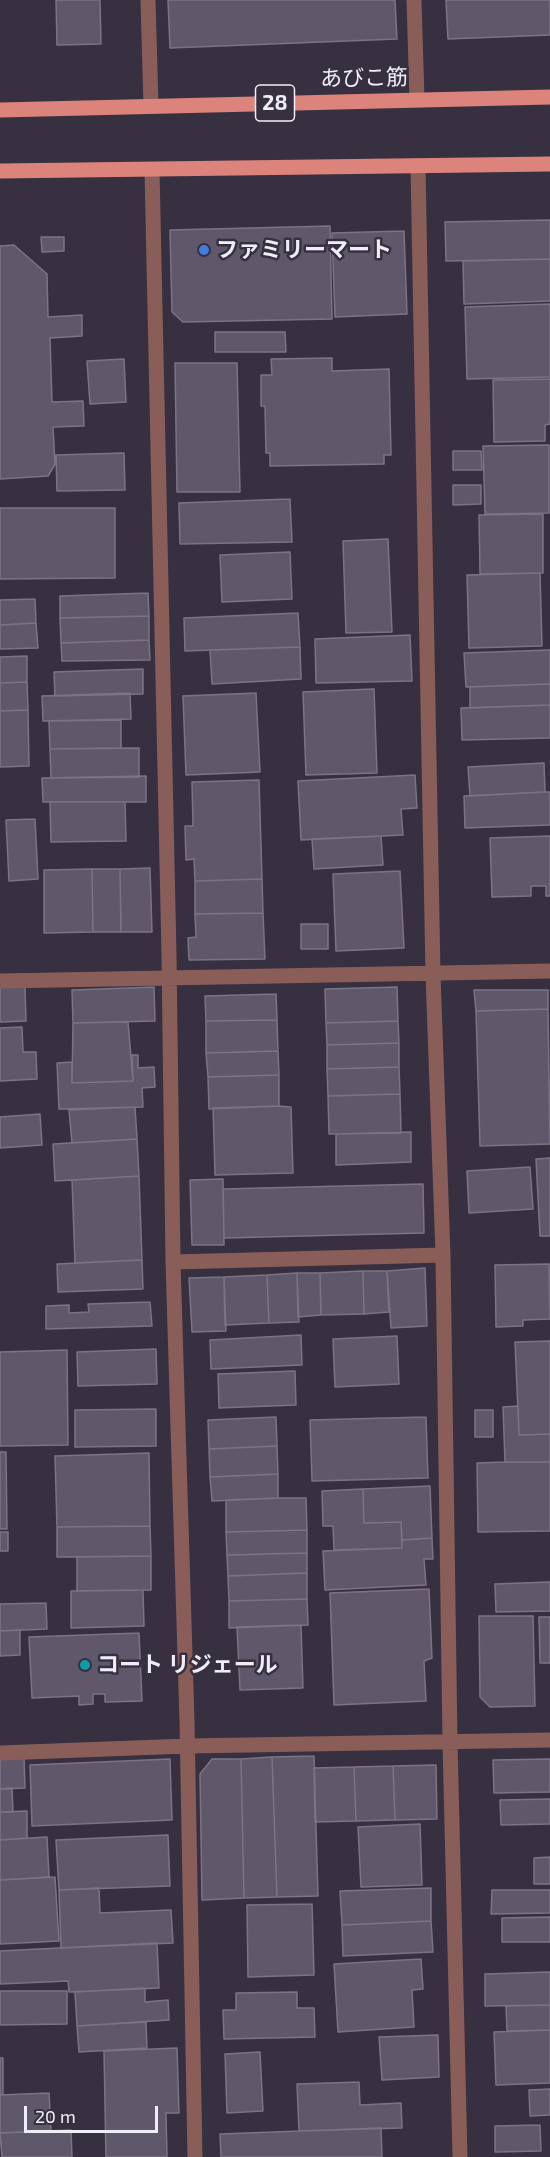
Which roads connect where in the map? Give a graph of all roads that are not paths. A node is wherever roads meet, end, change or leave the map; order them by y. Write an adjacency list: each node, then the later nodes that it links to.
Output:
1 (148, 0): 5 (street)
2 (414, 0): 4 (street)
3 (550, 97): 4 (main road, あびこ筋 / 28)
4 (417, 99): 5 (main road, あびこ筋 / 28)
5 (152, 106): 6 (main road, あびこ筋 / 28)
6 (0, 110)
7 (550, 164): 8 (main road)
8 (418, 166): 9 (main road); 12 (street)
9 (152, 170): 10 (main road); 13 (street)
10 (0, 171)
11 (550, 971): 12 (street)
12 (433, 974): 13 (street); 15 (street)
13 (170, 978): 14 (street); 16 (street)
14 (0, 981)
15 (443, 1255): 16 (street); 18 (street)
16 (173, 1262): 19 (street)
17 (550, 1740): 18 (street)
18 (450, 1742): 19 (street); 22 (street)
19 (187, 1746): 20 (street); 21 (street)
20 (0, 1753)
21 (195, 2157)
22 (460, 2157)

